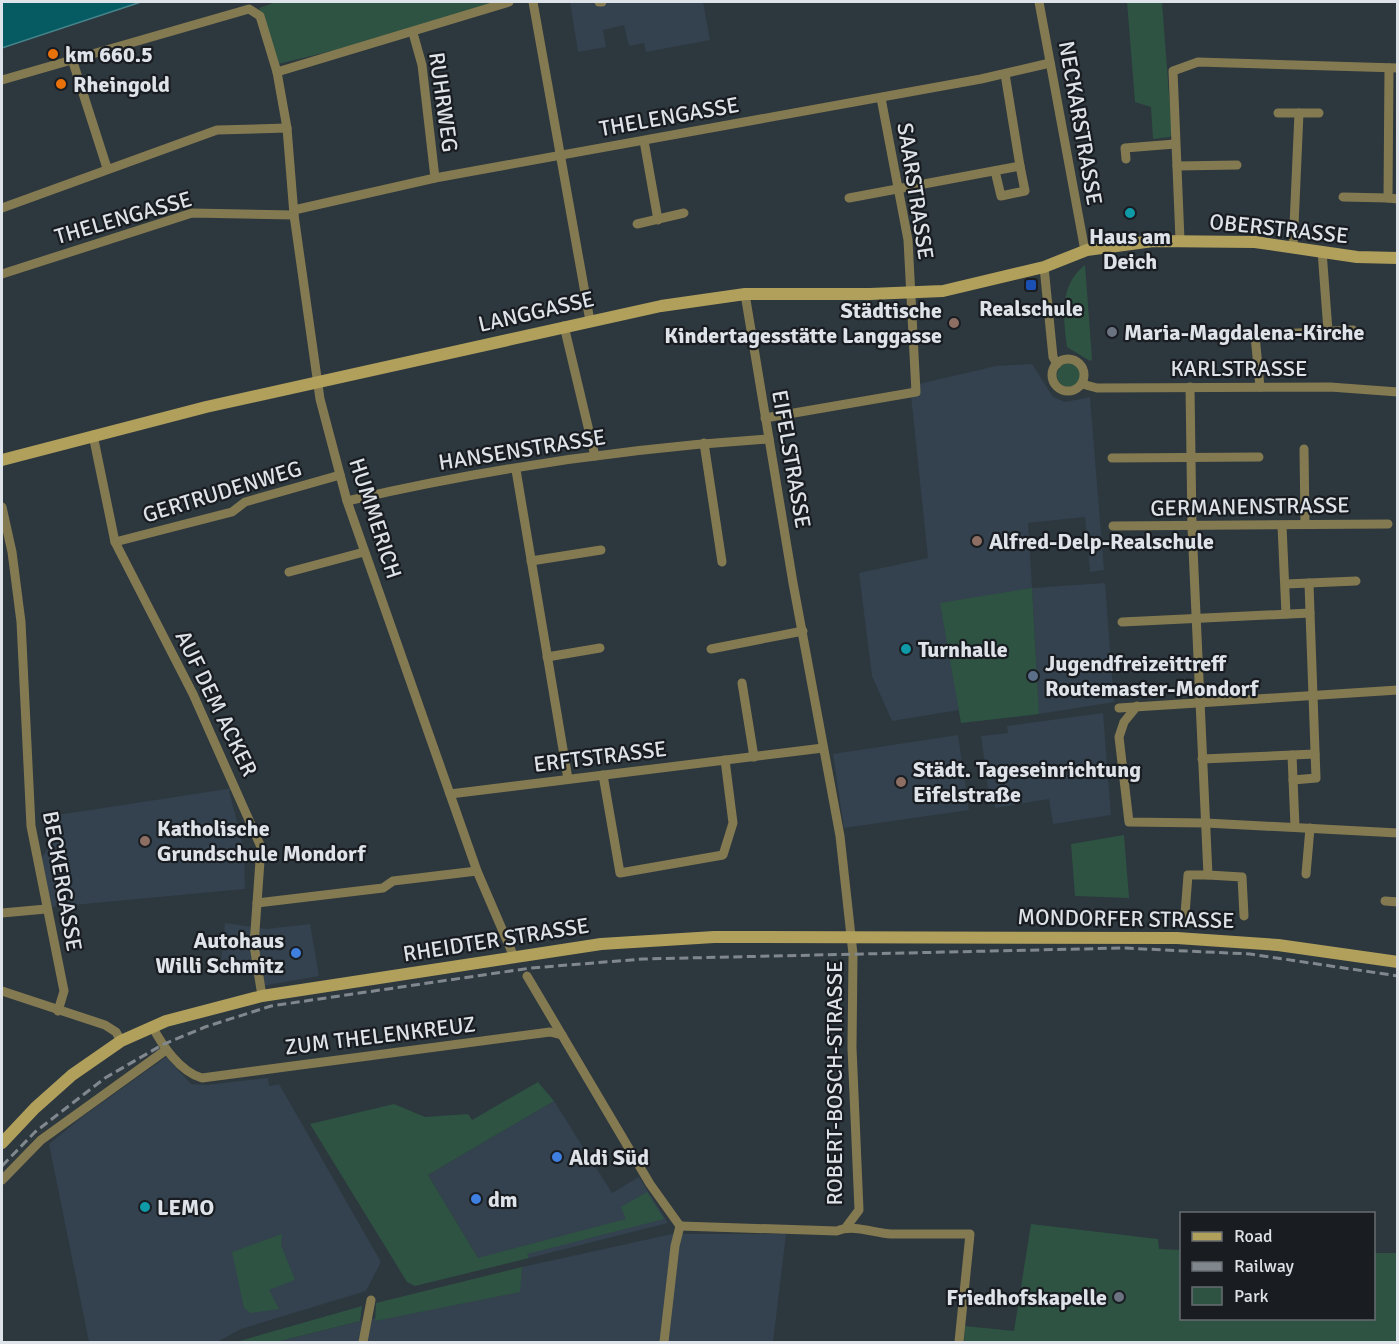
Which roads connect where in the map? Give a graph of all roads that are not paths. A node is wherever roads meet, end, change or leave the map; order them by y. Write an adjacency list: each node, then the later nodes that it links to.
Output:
1 (509, 2): 4 (street)
2 (533, 2): 18 (street)
3 (1039, 2): 6 (street, NECKARSTRASSE)
4 (413, 33): 8 (street); 25 (street, RUHRWEG)
5 (72, 59): 8 (street, HUMMERICH); 10 (street, HUMMERICH); 23 (street)
6 (1050, 63): 9 (street, THELENGASSE); 37 (street, NECKARSTRASSE)
7 (1393, 68): 17 (street); 29 (street)
8 (277, 72): 15 (street, HUMMERICH)
9 (1005, 74): 11 (street, THELENGASSE); 22 (street)
10 (2, 80)
11 (881, 98): 16 (street, THELENGASSE); 26 (street, SAARSTRASSE)
12 (1278, 113): 13 (street)
13 (1299, 113): 14 (street); 36 (street)
14 (1319, 113)
15 (287, 128): 23 (street); 31 (street, HUMMERICH)
16 (644, 141): 18 (street, THELENGASSE); 33 (street)
17 (1175, 144): 19 (street); 20 (street)
18 (562, 155): 25 (street, THELENGASSE); 44 (street)
19 (1126, 159)
20 (1177, 165): 21 (street); 35 (street)
21 (1237, 165)
22 (1020, 166): 24 (street); 24 (street)
23 (107, 168): 30 (street)
24 (995, 171): 26 (street)
25 (435, 178): 31 (street, THELENGASSE)
26 (901, 189): 28 (street); 42 (street, SAARSTRASSE)
27 (1343, 197): 29 (street)
28 (849, 198)
29 (1393, 198)
30 (2, 208)
31 (294, 213): 41 (street, THELENGASSE); 51 (street, HUMMERICH)
32 (684, 213): 33 (street)
33 (658, 220): 34 (street)
34 (637, 224)
35 (1180, 240): 36 (main road, OBERSTRASSE); 37 (main road, OBERSTRASSE)
36 (1293, 248): 38 (main road, OBERSTRASSE)
37 (1085, 251): 40 (main road, LANGGASSE)
38 (1322, 251): 39 (main road, OBERSTRASSE); 47 (street)
39 (1398, 258)
40 (1044, 267): 42 (main road, LANGGASSE); 50 (street, KARLSTRASSE)
41 (2, 274)
42 (910, 291): 43 (main road, LANGGASSE); 56 (street, SAARSTRASSE)
43 (745, 294): 44 (main road, LANGGASSE); 56 (street, EIFELSTRASSE)
44 (590, 321): 45 (main road, LANGGASSE)
45 (564, 326): 51 (main road, LANGGASSE); 61 (street)
46 (1353, 330): 47 (street)
47 (1328, 331): 48 (street)
48 (1255, 336): 49 (street); 54 (street)
49 (1226, 338)
50 (1057, 364): 52 (street); 52 (street, KARLSTRASSE)
51 (319, 381): 57 (main road, LANGGASSE); 67 (street, HUMMERICH)
52 (1082, 384): 53 (street, KARLSTRASSE)
53 (1190, 387): 54 (street, KARLSTRASSE); 64 (street)
54 (1260, 387): 55 (street, KARLSTRASSE)
55 (1398, 392)
56 (765, 418): 58 (street, EIFELSTRASSE)
57 (93, 435): 65 (main road, LANGGASSE); 75 (street, AUF DEM ACKER)
58 (769, 440): 59 (street, HANSENSTRASSE); 88 (street, EIFELSTRASSE)
59 (704, 443): 61 (street, HANSENSTRASSE); 79 (street)
60 (1304, 449): 70 (street)
61 (595, 456): 66 (street, HANSENSTRASSE)
62 (1259, 457): 64 (street)
63 (1112, 458): 64 (street)
64 (1190, 458): 74 (street)
65 (2, 460)
66 (516, 470): 68 (street, HANSENSTRASSE); 78 (street)
67 (340, 475): 68 (street, HUMMERICH); 75 (street, GERTRUDENWEG)
68 (347, 501): 77 (street, HUMMERICH)
69 (2, 507): 118 (street, BECKERGASSE)
70 (1305, 524): 71 (street, GERMANENSTRASSE); 73 (street, GERMANENSTRASSE)
71 (1388, 524)
72 (1113, 526): 74 (street, GERMANENSTRASSE)
73 (1282, 526): 74 (street, GERMANENSTRASSE); 83 (street)
74 (1192, 527): 86 (street)
75 (115, 542): 117 (street, AUF DEM ACKER)
76 (601, 550): 78 (street)
77 (364, 552): 80 (street); 107 (street, HUMMERICH)
78 (531, 561): 91 (street)
79 (722, 562)
80 (289, 572)
81 (1356, 581): 82 (street)
82 (1309, 583): 83 (street); 84 (street)
83 (1286, 584): 85 (street)
84 (1310, 613): 85 (street); 94 (street)
85 (1286, 614): 86 (street)
86 (1195, 618): 87 (street); 95 (street)
87 (1122, 622)
88 (803, 631): 90 (street); 98 (street, EIFELSTRASSE)
89 (600, 648): 91 (street)
90 (711, 649)
91 (547, 657): 105 (street)
92 (742, 683): 101 (street)
93 (1398, 690): 94 (street)
94 (1313, 696): 95 (street); 99 (street)
95 (1202, 702): 96 (street); 102 (street)
96 (1137, 706): 97 (street); 108 (street)
97 (1119, 708)
98 (823, 748): 101 (street, ERFTSTRASSE); 122 (street, EIFELSTRASSE)
99 (1315, 754): 100 (street); 106 (street)
100 (1292, 755): 102 (street); 106 (street)
101 (754, 757): 103 (street, ERFTSTRASSE)
102 (1202, 759): 108 (street)
103 (725, 760): 104 (street, ERFTSTRASSE); 104 (street)
104 (603, 775): 105 (street, ERFTSTRASSE)
105 (568, 779): 107 (street, ERFTSTRASSE)
106 (1293, 780): 109 (street)
107 (450, 794): 112 (street, HUMMERICH)
108 (1206, 823): 109 (street); 114 (street)
109 (1295, 827): 110 (street)
110 (1310, 828): 111 (street); 113 (street)
111 (1398, 833)
112 (477, 871): 117 (street); 123 (street, HUMMERICH)
113 (1306, 874)
114 (1208, 875): 120 (street); 121 (street)
115 (1385, 901): 116 (street)
116 (1398, 902)
117 (257, 903): 127 (street, AUF DEM ACKER)
118 (46, 909): 119 (street); 128 (street, BECKERGASSE)
119 (2, 913)
120 (1185, 914)
121 (1244, 916)
122 (852, 937): 123 (main road, RHEIDTER STRASSE); 124 (main road, MONDORFER STRASSE); 136 (street, ROBERT-BOSCH-STRASSE)
123 (514, 957): 127 (main road, RHEIDTER STRASSE)
124 (1398, 962)
125 (526, 976): 130 (street)
126 (2, 991): 128 (street)
127 (262, 996): 129 (main road, RHEIDTER STRASSE)
128 (58, 1011): 131 (street)
129 (152, 1026): 131 (main road, RHEIDTER STRASSE); 132 (street)
130 (562, 1035): 132 (street, ZUM THELENKREUZ); 135 (street)
131 (121, 1041): 133 (main road, RHEIDTER STRASSE)
132 (166, 1050): 134 (street)
133 (2, 1143)
134 (2, 1180)
135 (680, 1226): 136 (street); 139 (street)
136 (847, 1226): 140 (street)
137 (371, 1300): 138 (street)
138 (363, 1342)
139 (664, 1342)
140 (959, 1342)

